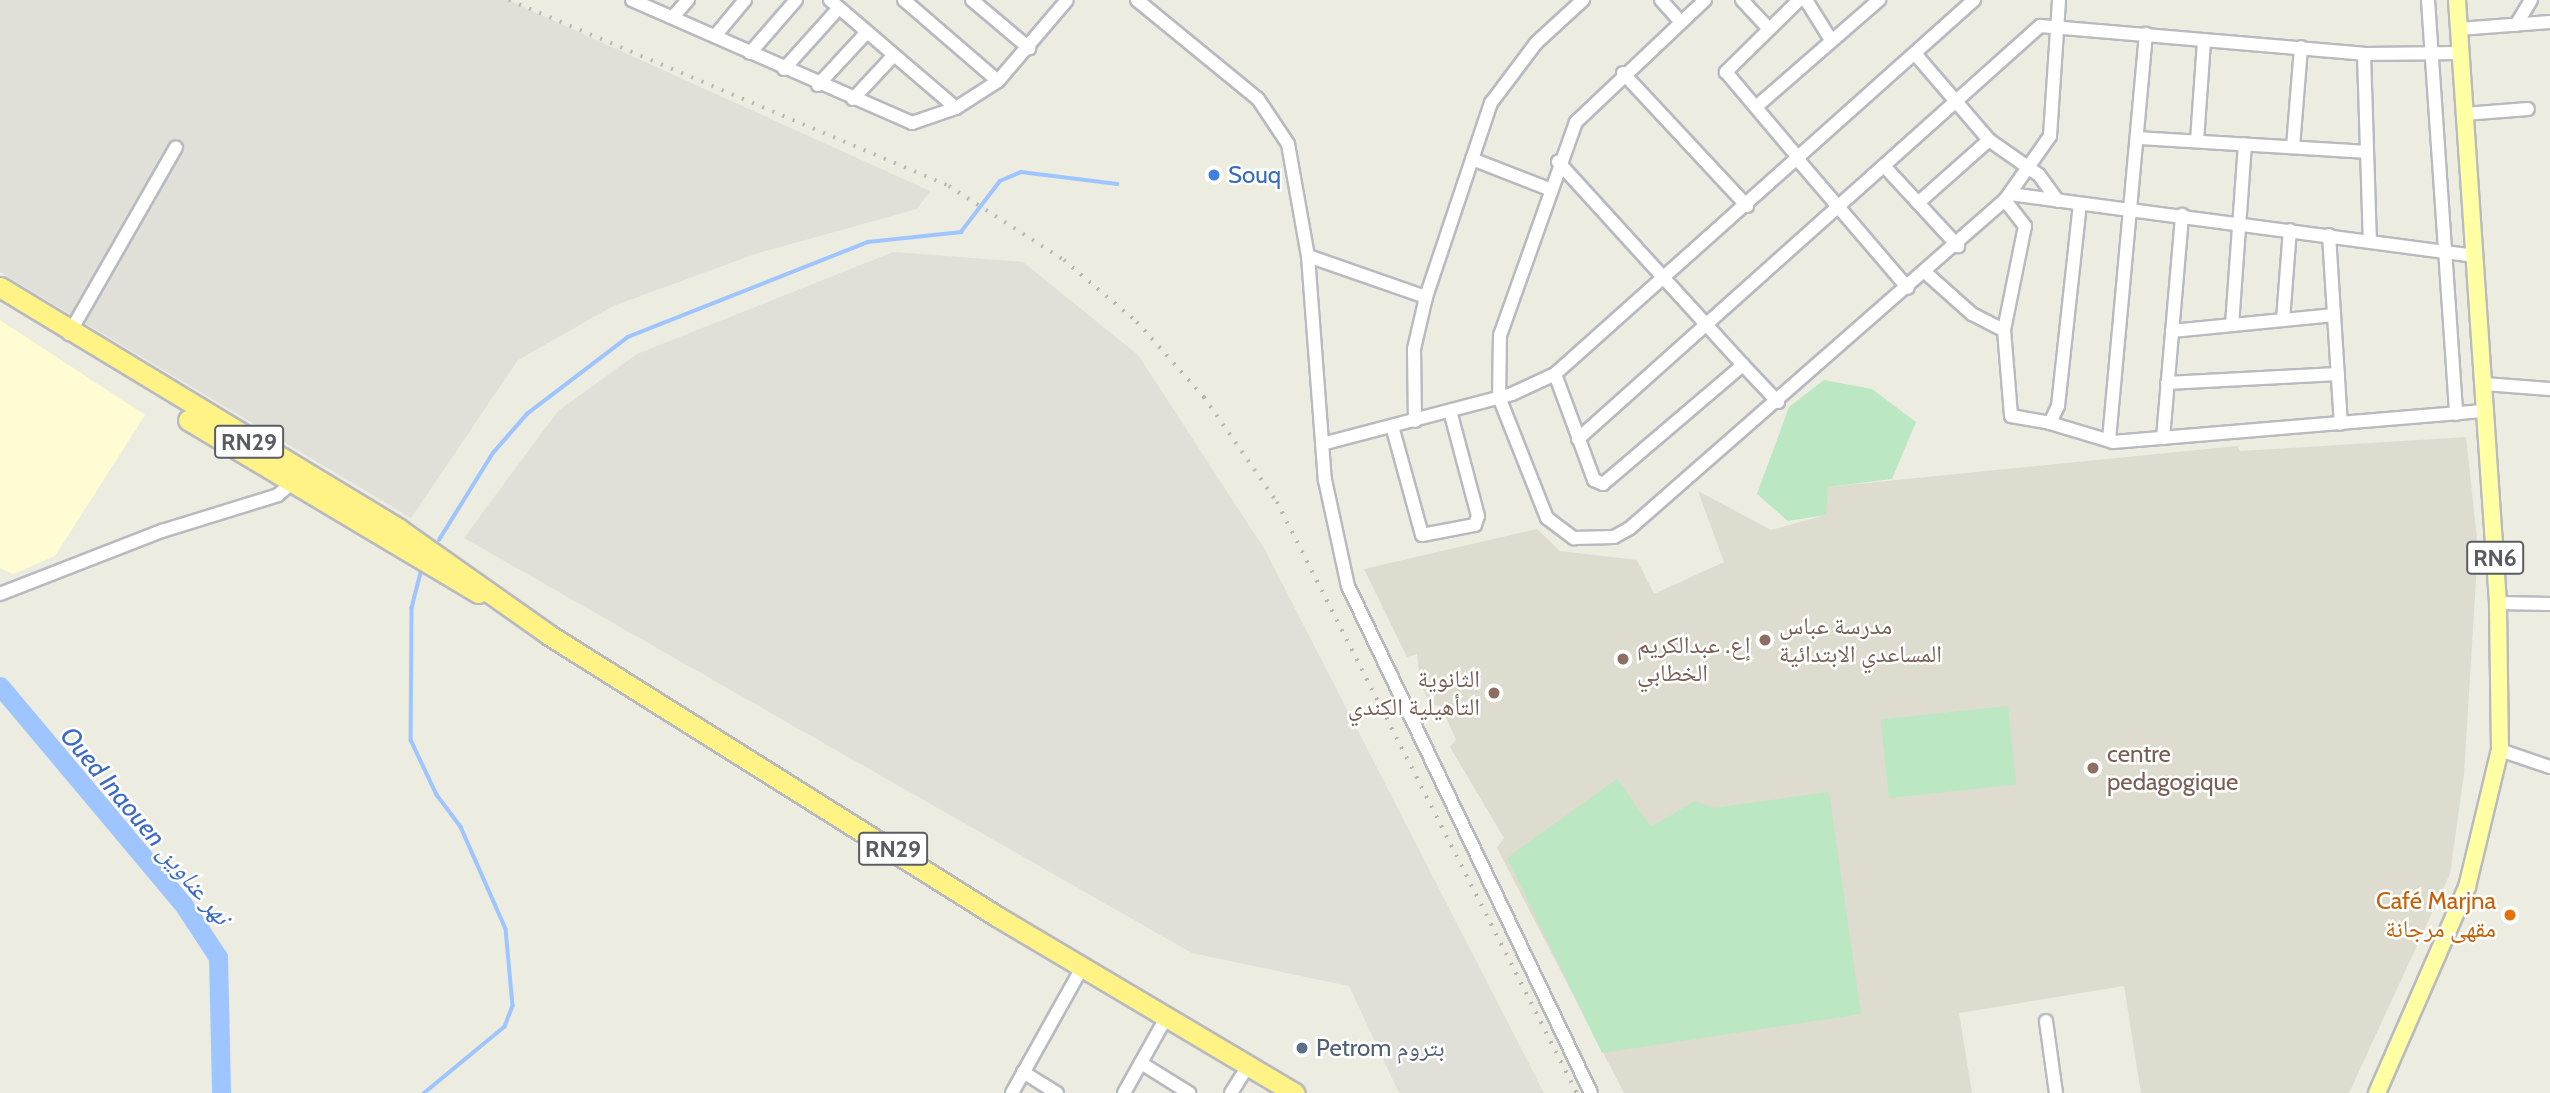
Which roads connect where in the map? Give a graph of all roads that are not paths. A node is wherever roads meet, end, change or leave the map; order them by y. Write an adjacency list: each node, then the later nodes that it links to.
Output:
1 (688, 0): 22 (street)
2 (745, 0): 31 (street)
3 (796, 0): 36 (street)
4 (904, 0): 44 (street)
5 (972, 0): 35 (street)
6 (1138, 0): 79 (street)
7 (1583, 0): 59 (street)
8 (1661, 0): 23 (street)
9 (1704, 0): 23 (street)
10 (1742, 0): 27 (street)
11 (1799, 0): 27 (street)
12 (1806, 0): 32 (street)
13 (1879, 0): 32 (street)
14 (2059, 0): 25 (street)
15 (2428, 0): 39 (street)
16 (2457, 0): 28 (main road, RN6)
17 (2531, 0): 26 (street)
18 (637, 1): 22 (street)
19 (1065, 1): 35 (street)
20 (1969, 1): 41 (street)
21 (835, 4): 29 (street); 42 (street)
22 (673, 17): 31 (street)
23 (1680, 22): 43 (street)
24 (2550, 22): 26 (street)
25 (2058, 25): 30 (street); 47 (street); 63 (street)
26 (2516, 25): 28 (street)
27 (1767, 27): 48 (street)
28 (2459, 29): 37 (main road, RN6)
29 (867, 32): 40 (street); 45 (street)
30 (2146, 34): 33 (street); 52 (street)
31 (715, 36): 36 (street)
32 (1831, 40): 48 (street)
33 (2204, 40): 34 (street); 54 (street)
34 (2301, 47): 38 (street); 57 (street)
35 (1029, 48): 44 (street)
36 (750, 53): 42 (street)
37 (2460, 53): 39 (street); 51 (main road, RN6)
38 (2364, 54): 39 (street); 58 (street)
39 (2431, 54): 78 (street)
40 (894, 55): 46 (street); 49 (street)
41 (1917, 56): 47 (street); 60 (street)
42 (784, 69): 45 (street)
43 (1623, 73): 61 (street); 69 (street)
44 (998, 81): 49 (street)
45 (818, 85): 46 (street)
46 (853, 99): 49 (street)
47 (1956, 102): 53 (street); 62 (street)
48 (1756, 106): 60 (street)
49 (956, 108)
50 (2528, 108): 51 (street)
51 (2464, 114): 80 (main road, RN6)
52 (2138, 138): 54 (street); 71 (street)
53 (1989, 140): 63 (street); 67 (street)
54 (2197, 141): 55 (street)
55 (2245, 144): 57 (street); 73 (street)
56 (177, 147): 93 (street)
57 (2293, 147): 58 (street)
58 (2367, 152): 76 (street)
59 (1472, 159): 64 (street); 85 (street)
60 (1800, 160): 69 (street); 70 (street)
61 (1558, 162): 64 (street); 82 (street)
62 (1885, 167): 67 (street); 70 (street)
63 (2028, 169): 65 (street); 66 (street)
64 (1549, 189): 101 (street)
65 (2007, 197): 66 (street); 77 (street); 91 (street)
66 (2058, 201): 68 (street)
67 (1918, 203): 77 (street)
68 (2080, 204): 71 (street); 107 (street)
69 (1747, 206): 82 (street)
70 (1841, 207): 84 (street); 89 (street)
71 (2129, 208): 72 (street); 112 (street)
72 (2182, 215): 73 (street); 92 (street)
73 (2239, 223): 74 (street); 90 (street)
74 (2290, 230): 75 (street); 88 (street)
75 (2329, 235): 76 (street); 87 (street)
76 (2370, 241): 78 (street)
77 (1958, 246): 81 (street)
78 (2441, 251): 80 (street); 105 (street)
79 (1308, 256): 85 (street); 113 (street)
80 (2474, 256): 98 (main road, RN6)
81 (1926, 274): 84 (street); 91 (street)
82 (1663, 282): 89 (street); 95 (street)
83 (0, 287): 93 (highway, RN29)
84 (1908, 288): 102 (street)
85 (1426, 297): 106 (street)
86 (0, 301): 100 (highway, RN29)
87 (2334, 315): 88 (street); 96 (street)
88 (2283, 320): 90 (street)
89 (1707, 323): 94 (street); 111 (street)
90 (2232, 325): 92 (street)
91 (2004, 330): 107 (street)
92 (2172, 331): 97 (street)
93 (69, 334): 100 (highway, RN29)
94 (1743, 365): 102 (street); 111 (street)
95 (1555, 374): 101 (street); 111 (street)
96 (2338, 374): 97 (street); 108 (street)
97 (2167, 383): 110 (street)
98 (2484, 384): 99 (street); 104 (main road, RN6)
99 (2550, 388)
100 (152, 390): 114 (highway, RN29)
101 (1499, 397): 102 (street); 103 (street)
102 (1779, 402)
103 (1450, 411): 106 (street); 109 (street)
104 (2486, 411): 105 (street); 116 (main road, RN6)
105 (2456, 414): 108 (street)
106 (1415, 421): 109 (street)
107 (2050, 424): 112 (street)
108 (2342, 424): 110 (street)
109 (1392, 426): 113 (street)
110 (2163, 438): 112 (street)
111 (1578, 439)
112 (2109, 440)
113 (1322, 444): 132 (street)
114 (296, 480): 115 (street); 120 (highway, RN29)
115 (0, 594)
116 (2498, 603): 117 (street); 118 (main road, RN6)
117 (2550, 604)
118 (2500, 750): 119 (street); 134 (main road, RN6)
119 (2550, 767)
120 (1082, 968): 121 (highway, RN29); 125 (street)
121 (1167, 1016): 123 (street); 124 (highway, RN29)
122 (2046, 1021): 133 (street)
123 (1142, 1063): 126 (street); 129 (street)
124 (1249, 1064): 130 (street); 131 (highway, RN29)
125 (1023, 1072): 127 (street); 128 (street)
126 (1180, 1091)
127 (1012, 1093)
128 (1058, 1093)
129 (1124, 1093)
130 (1231, 1093)
131 (1295, 1093)
132 (1591, 1093)
133 (2056, 1093)
134 (2377, 1093)

